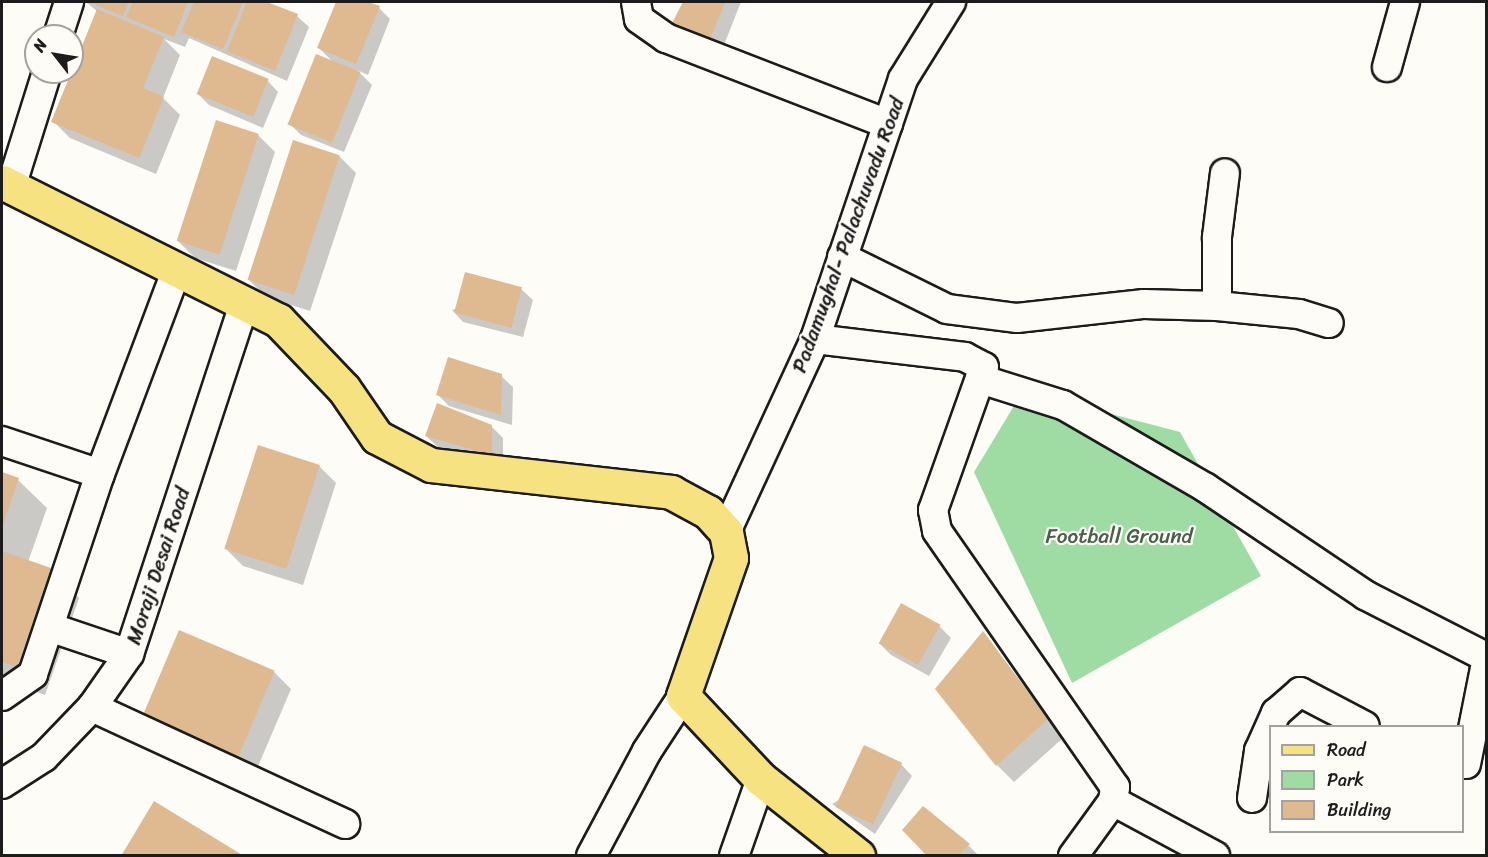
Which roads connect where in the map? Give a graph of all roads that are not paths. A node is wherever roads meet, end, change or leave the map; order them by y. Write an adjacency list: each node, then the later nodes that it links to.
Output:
1 (69, 2): 5 (street)
2 (636, 2): 8 (street)
3 (951, 2): 8 (street, Padamughal- Palachuvadu Road)
4 (1405, 2): 6 (street)
5 (62, 24)
6 (1388, 67)
7 (43, 84): 10 (street)
8 (888, 124): 11 (street, Padamughal- Palachuvadu Road)
9 (1225, 173): 14 (street)
10 (6, 185): 12 (main road)
11 (842, 257): 14 (street); 16 (street, Padamughal- Palachuvadu Road)
12 (177, 269): 13 (main road); 19 (street)
13 (245, 302): 20 (main road); 22 (street, Moraji Desai Road)
14 (1217, 306): 15 (street)
15 (1329, 323)
16 (814, 339): 17 (street); 20 (street, Padamughal- Palachuvadu Road)
17 (980, 379): 23 (street); 35 (street)
18 (2, 441): 19 (street)
19 (100, 474): 21 (street)
20 (726, 532): 26 (main road)
21 (49, 627): 22 (street); 25 (street)
22 (129, 654): 27 (street, Moraji Desai Road)
23 (1486, 657)
24 (1486, 663): 31 (street)
25 (2, 696)
26 (683, 696): 32 (main road); 37 (street)
27 (92, 707): 33 (street, Moraji Desai Road); 36 (street)
28 (1271, 725): 29 (street)
29 (1363, 725)
30 (1269, 729): 34 (street)
31 (1472, 766)
32 (761, 779): 38 (street); 39 (main road)
33 (2, 784)
34 (1252, 798)
35 (1113, 801): 40 (street); 41 (street)
36 (345, 824)
37 (591, 855)
38 (734, 855)
39 (858, 855)
40 (1073, 855)
41 (1215, 855)

